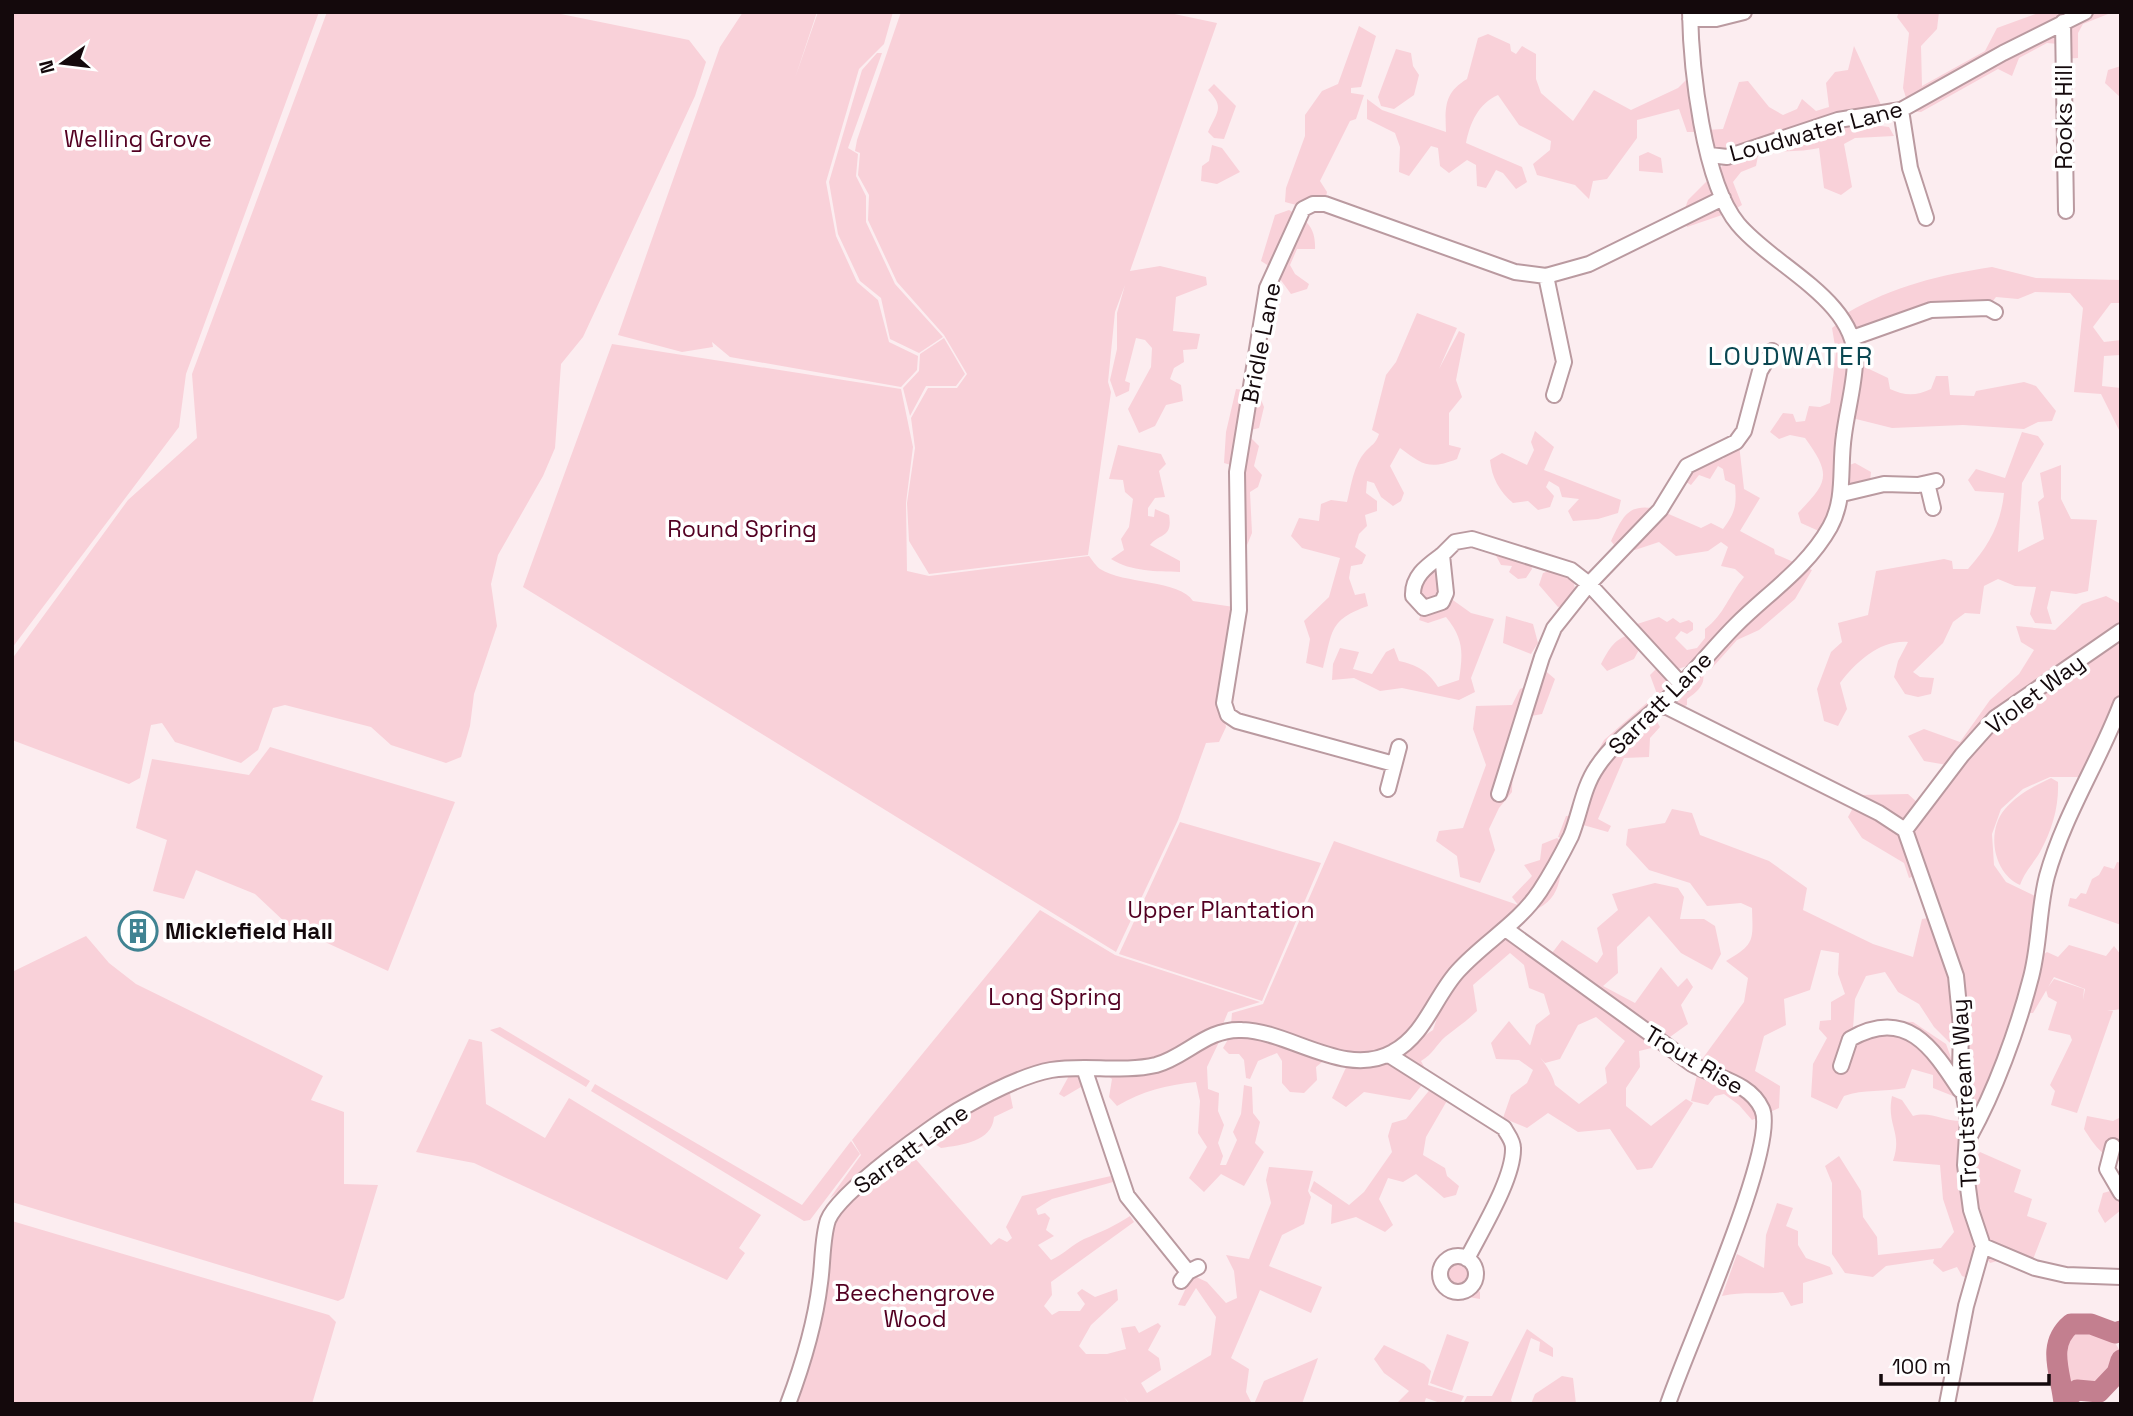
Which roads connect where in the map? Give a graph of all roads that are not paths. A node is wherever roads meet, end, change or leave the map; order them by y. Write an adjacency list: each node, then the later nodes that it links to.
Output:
1 (1744, 12): 4 (street)
2 (2085, 12): 5 (street, Loudwater Lane)
3 (1690, 15): 4 (street); 7 (street, Loudwater Lane)
4 (1715, 16)
5 (2063, 22): 6 (street, Loudwater Lane); 9 (street, Rooks Hill)
6 (1901, 110): 7 (street, Loudwater Lane); 10 (street)
7 (1710, 155): 8 (street)
8 (1723, 198): 11 (street, Bridle Lane); 13 (street)
9 (2066, 211)
10 (1928, 219)
11 (1546, 276): 15 (street); 25 (street, Bridle Lane)
12 (1995, 312): 13 (street)
13 (1855, 337): 16 (street, Sarratt Lane)
14 (1772, 360): 19 (street)
15 (1553, 396)
16 (1842, 494): 17 (street); 21 (street, Sarratt Lane)
17 (1933, 508)
18 (1441, 555): 19 (street)
19 (1589, 584): 21 (street); 27 (street)
20 (2121, 631): 28 (street, Violet Way)
21 (1682, 685): 22 (street, Sarratt Lane)
22 (1661, 704): 28 (street); 29 (street, Sarratt Lane)
23 (2121, 704): 34 (street)
24 (1399, 747): 25 (street)
25 (1394, 764): 26 (street)
26 (1388, 789)
27 (1499, 794)
28 (1905, 830): 33 (street, Troutstream Way)
29 (1507, 930): 30 (street, Sarratt Lane); 42 (street, Trout Rise)
30 (1389, 1055): 32 (street, Sarratt Lane); 38 (street)
31 (1841, 1066): 33 (street)
32 (1084, 1068): 39 (street); 41 (street, Sarratt Lane)
33 (1962, 1094): 34 (street, Troutstream Way)
34 (1967, 1141): 37 (street, Troutstream Way)
35 (2113, 1146): 36 (street)
36 (2121, 1193)
37 (1983, 1246): 40 (street); 43 (street)
38 (1467, 1259)
39 (1189, 1273)
40 (2119, 1274)
41 (788, 1404)
42 (1668, 1404)
43 (1947, 1404)

